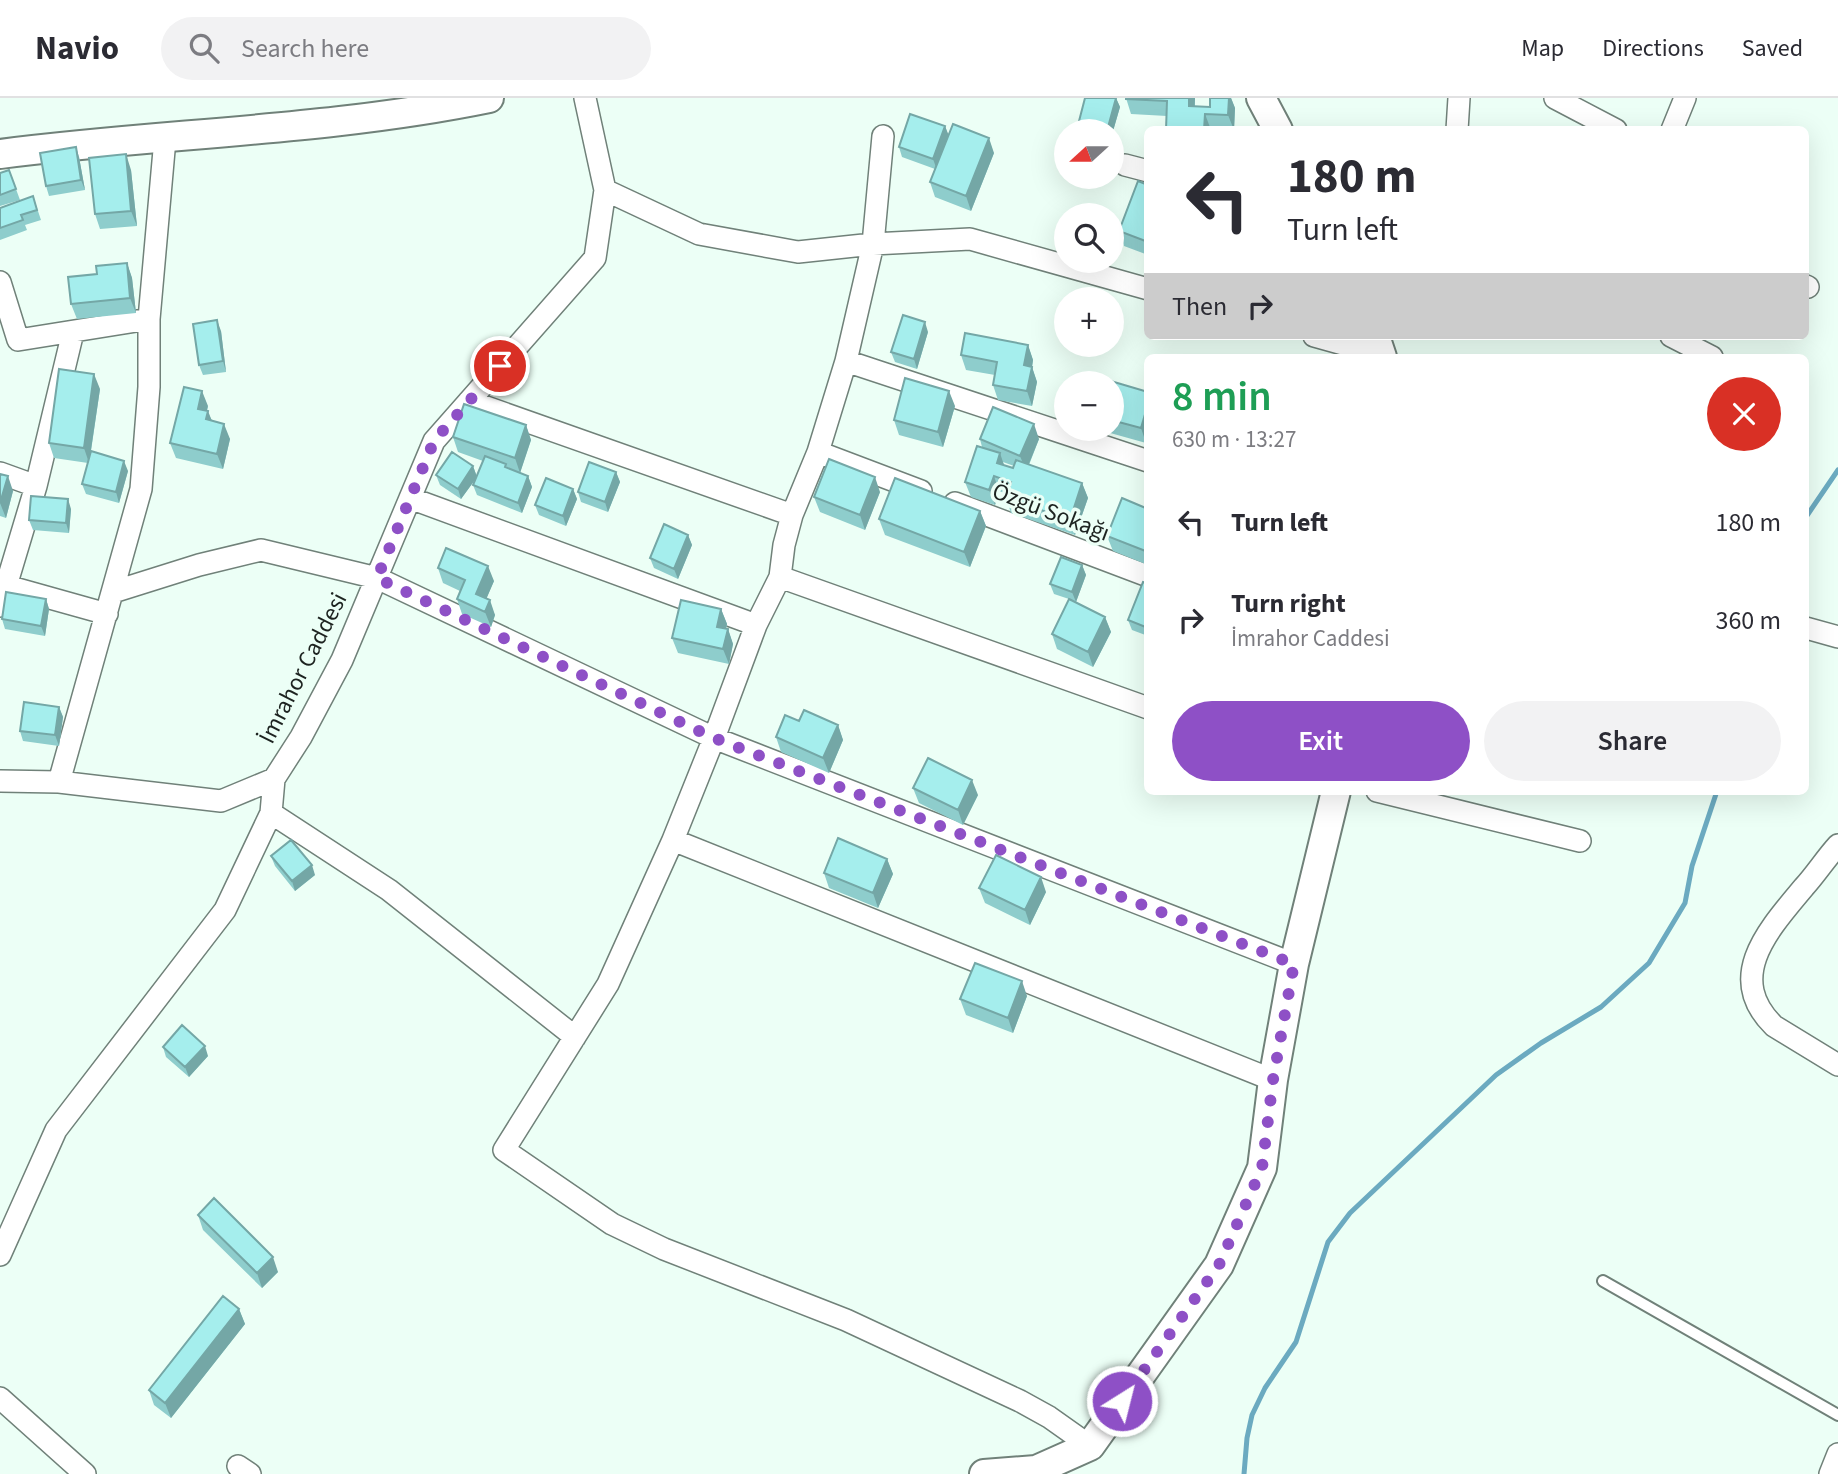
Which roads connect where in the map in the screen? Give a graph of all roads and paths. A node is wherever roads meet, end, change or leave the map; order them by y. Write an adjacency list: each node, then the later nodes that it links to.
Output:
1 (489, 98): 12 (street)
2 (585, 98): 16 (street, İmrahor Caddesi)
3 (1261, 98): 7 (street)
4 (1459, 98): 8 (street)
5 (1555, 98): 9 (street)
6 (1685, 98): 10 (street)
7 (1276, 126)
8 (1457, 126)
9 (1608, 126)
10 (1674, 126)
11 (883, 136): 17 (street)
12 (165, 139): 13 (street); 20 (street)
13 (0, 154)
14 (1125, 165): 15 (street)
15 (1144, 170)
16 (605, 190): 17 (street); 27 (street, İmrahor Caddesi)
17 (873, 244): 19 (street); 26 (street)
18 (0, 282): 21 (street)
19 (1144, 288)
20 (149, 319): 21 (street); 38 (street)
21 (73, 332): 31 (street)
22 (1334, 340): 24 (street)
23 (1679, 340): 25 (street)
24 (1380, 349)
25 (1706, 354)
26 (846, 361): 28 (street); 29 (street)
27 (469, 401): 32 (street, İmrahor Caddesi); 33 (street)
28 (818, 452): 33 (street); 34 (street, Özgü Sokağı)
29 (1144, 460)
30 (0, 473): 31 (street)
31 (36, 486): 37 (street)
32 (410, 498): 36 (street, İmrahor Caddesi); 40 (street)
33 (792, 515): 35 (street)
34 (1144, 574)
35 (780, 577): 40 (street); 43 (street)
36 (377, 578): 38 (street); 44 (street); 45 (street, İmrahor Caddesi)
37 (2, 592): 39 (street)
38 (113, 592): 39 (street)
39 (107, 614): 47 (street)
40 (755, 625): 44 (street)
41 (1809, 629): 42 (street)
42 (1833, 636)
43 (1144, 707)
44 (714, 738): 51 (street); 54 (street)
45 (274, 779): 47 (street); 50 (street, İmrahor Caddesi)
46 (0, 781): 47 (street)
47 (59, 782)
48 (1335, 795): 54 (street)
49 (1393, 795): 52 (street)
50 (271, 813): 55 (street); 58 (street, İmrahor Caddesi)
51 (673, 840): 55 (street); 57 (street)
52 (1580, 841)
53 (1838, 845): 56 (street)
54 (1294, 964): 57 (street)
55 (575, 1037): 62 (street)
56 (1838, 1065)
57 (1273, 1080): 62 (street)
58 (0, 1255)
59 (1604, 1281): 61 (lane)
60 (0, 1398): 64 (street)
61 (1838, 1415)
62 (1090, 1446): 65 (street)
63 (1838, 1454): 66 (street)
64 (85, 1474)
65 (984, 1474)
66 (1830, 1474)

